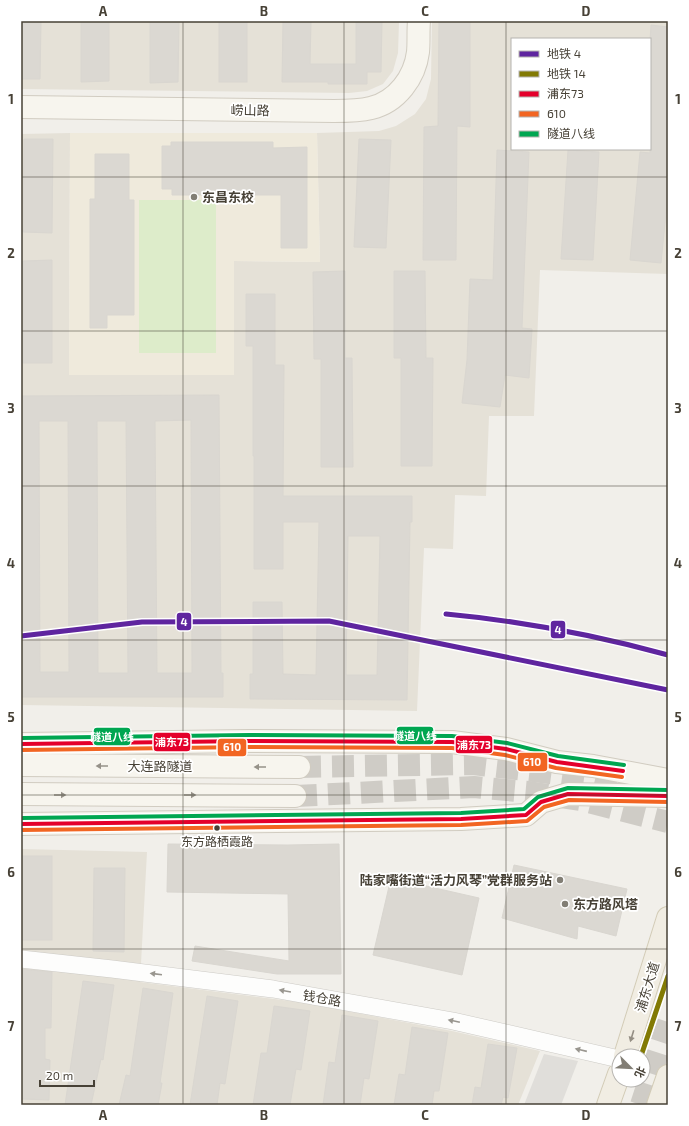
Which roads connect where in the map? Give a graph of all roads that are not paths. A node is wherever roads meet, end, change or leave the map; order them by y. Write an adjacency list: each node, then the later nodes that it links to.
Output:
1 (418, 21): 2 (main road, 崂山路)
2 (21, 107)
3 (21, 744): 6 (main road)
4 (21, 765): 5 (main road, 大连路隧道, one-way to 4)
5 (299, 767)
6 (668, 780)
7 (21, 794): 8 (main road, one-way to 8)
8 (295, 796)
9 (668, 796): 10 (main road)
10 (21, 824)
11 (668, 918): 13 (main road, 浦东大道, one-way to 13)
12 (21, 959): 14 (street, 钱仓路, one-way to 12)
13 (627, 1048)
14 (611, 1057)
15 (668, 1076): 18 (main road)
16 (614, 1088): 17 (main road)
17 (608, 1105)
18 (658, 1105)

